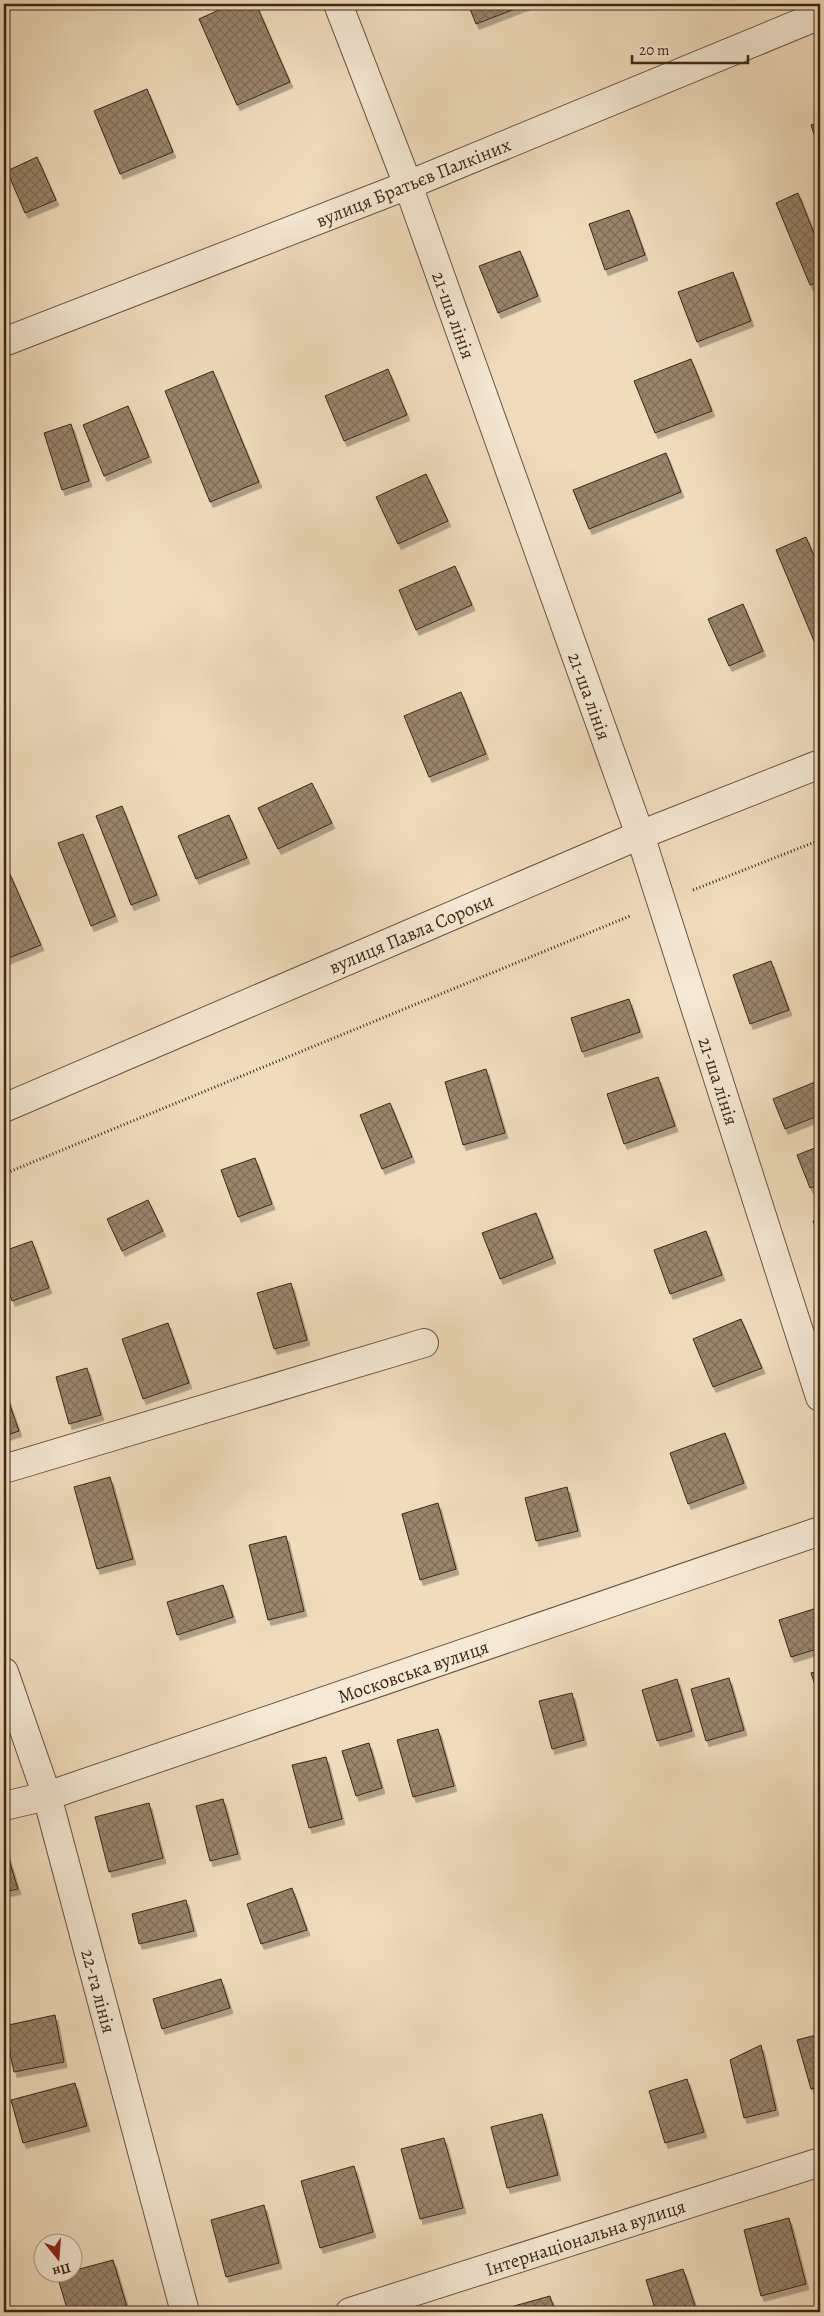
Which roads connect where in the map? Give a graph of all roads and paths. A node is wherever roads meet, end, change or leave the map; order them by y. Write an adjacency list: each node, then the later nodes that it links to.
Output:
1 (338, 4): 3 (street, 21-ша лінія)
2 (820, 15): 3 (street, вулиця Братьєв Палкіних)
3 (408, 185): 4 (street, вулиця Братьєв Палкіних); 6 (street, 21-ша лінія)
4 (4, 342)
5 (820, 764): 6 (street, вулиця Павла Сороки)
6 (640, 835): 8 (street, 21-ша лінія); 9 (street, вулиця Павла Сороки)
7 (820, 840): 8 (path)
8 (662, 903): 10 (path); 12 (street, 21-ша лінія)
9 (4, 1108)
10 (4, 1174)
11 (424, 1343): 13 (street)
12 (820, 1397)
13 (4, 1469)
14 (820, 1531): 16 (street, Московська вулиця)
15 (4, 1672): 16 (street, 22-га лінія)
16 (47, 1796): 17 (street, Московська вулиця); 19 (street, 22-га лінія)
17 (4, 1806)
18 (820, 2162): 20 (street, Інтернаціональна вулиця)
19 (185, 2312)
20 (350, 2312)

